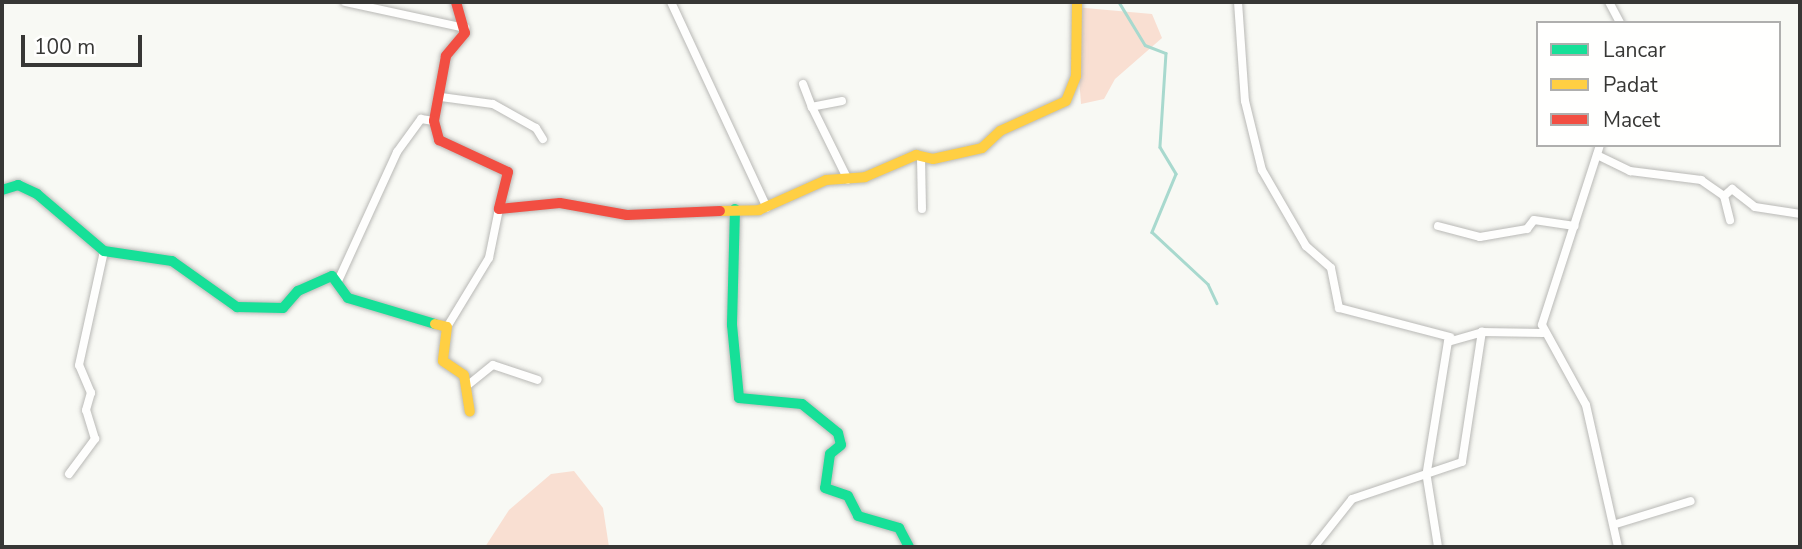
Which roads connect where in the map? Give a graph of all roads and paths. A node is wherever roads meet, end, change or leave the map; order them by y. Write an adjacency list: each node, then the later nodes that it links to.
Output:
1 (345, 2): 8 (street)
2 (456, 2): 8 (street)
3 (671, 2): 20 (street)
4 (1077, 2): 16 (street)
5 (1238, 2): 33 (street)
6 (1609, 2): 7 (street)
7 (1619, 21)
8 (465, 28): 10 (street)
9 (803, 84): 12 (street)
10 (441, 97): 13 (street); 14 (street)
11 (842, 101): 12 (street)
12 (812, 107): 17 (street)
13 (434, 121): 21 (street); 29 (street)
14 (543, 139)
15 (1599, 150): 19 (street); 27 (street)
16 (921, 157): 17 (street); 23 (street)
17 (848, 180): 20 (street)
18 (2, 190): 28 (street)
19 (1724, 196): 24 (street); 25 (street)
20 (767, 208): 22 (street)
21 (499, 209): 22 (street); 30 (street)
22 (735, 209): 41 (street)
23 (922, 209)
24 (1800, 214)
25 (1730, 220)
26 (1438, 226): 27 (street)
27 (1575, 226): 32 (street)
28 (104, 251): 29 (street); 37 (street)
29 (338, 281): 30 (street)
30 (447, 327): 35 (street)
31 (1482, 332): 32 (street); 33 (street); 38 (street)
32 (1543, 333): 40 (street)
33 (1450, 337): 38 (street)
34 (538, 380): 35 (street)
35 (468, 385): 36 (street)
36 (470, 412)
37 (69, 474)
38 (1427, 475): 42 (street); 43 (street)
39 (1691, 501): 40 (street)
40 (1616, 524): 44 (street)
41 (909, 547)
42 (1314, 547)
43 (1437, 547)
44 (1618, 547)

